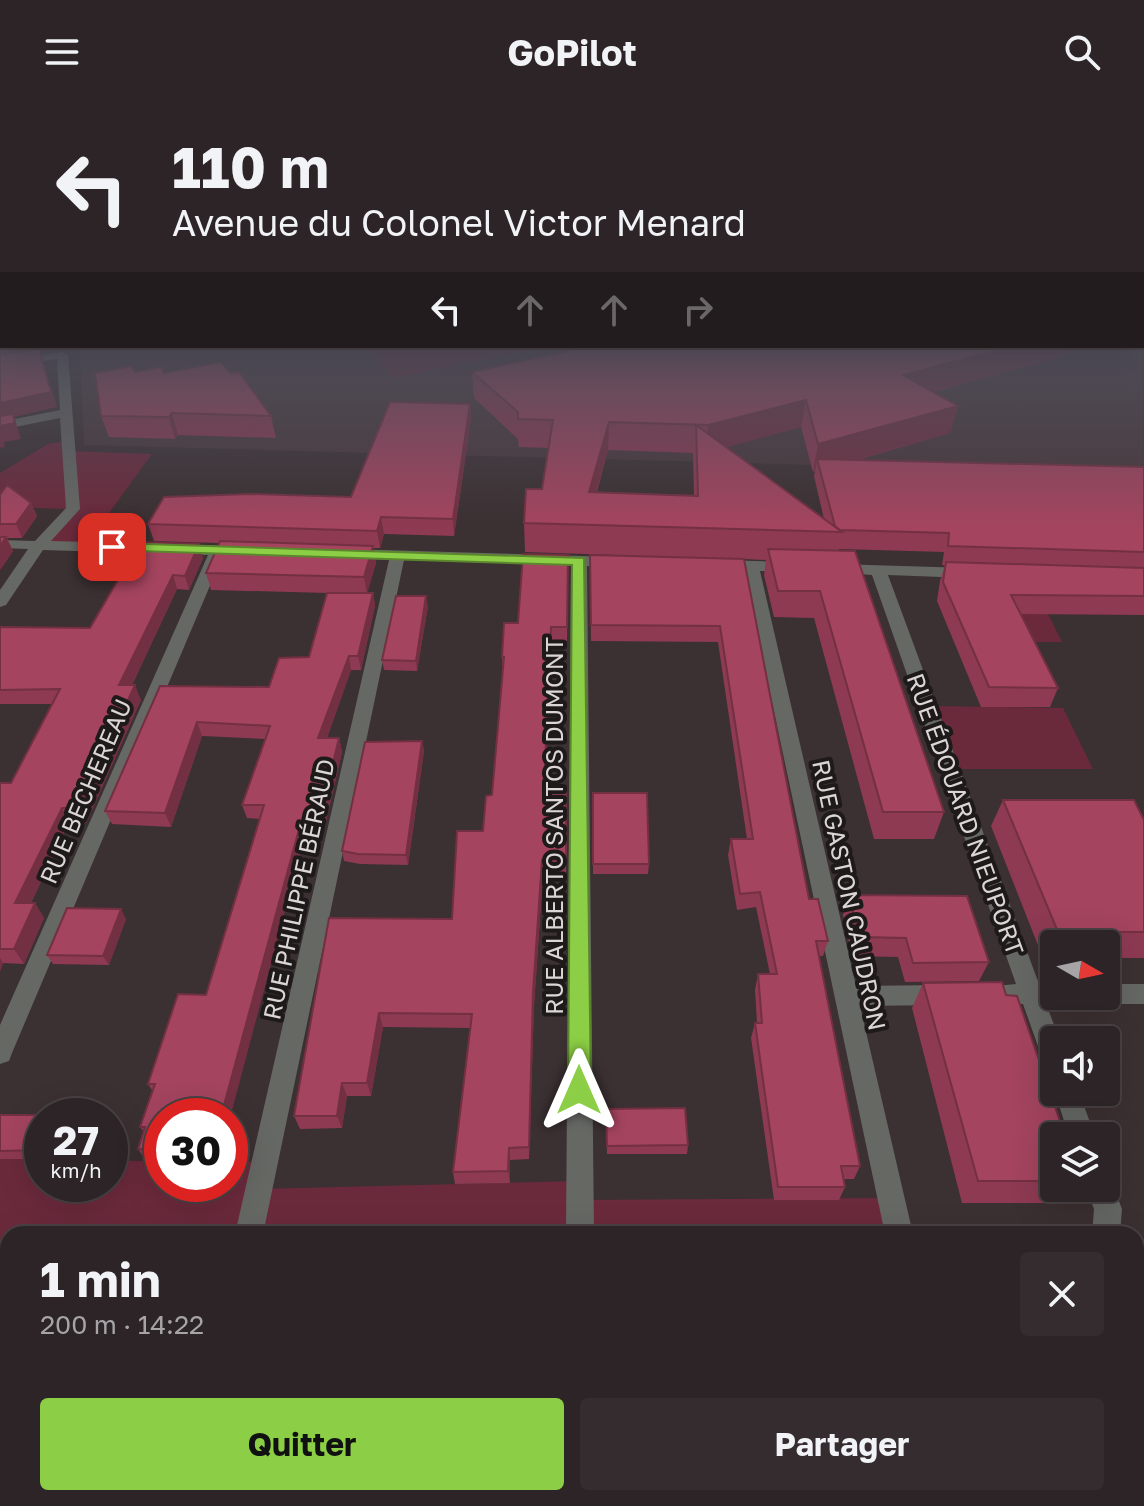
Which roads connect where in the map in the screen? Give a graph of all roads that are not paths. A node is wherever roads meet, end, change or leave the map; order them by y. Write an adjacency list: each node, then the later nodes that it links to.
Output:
1 (65, 395): 2 (street)
2 (66, 413): 3 (street); 5 (street)
3 (0, 426)
4 (0, 544): 5 (street)
5 (39, 545): 6 (street); 16 (street)
6 (218, 550): 7 (street); 22 (street, RUE BECHEREAU)
7 (265, 552)
8 (329, 553): 9 (street)
9 (398, 555): 10 (street); 23 (street, RUE PHILIPPE BÉRAUD)
10 (579, 561): 11 (street); 24 (street, RUE ALBERTO SANTOS DUMONT)
11 (631, 563)
12 (706, 565): 13 (street)
13 (751, 566): 14 (street); 21 (street, RUE GASTON CAUDRON)
14 (878, 570): 15 (street); 17 (street, RUE ÉDOUARD NIEUPORT)
15 (981, 573)
16 (0, 602)
17 (1040, 989)
18 (1040, 994): 21 (street)
19 (1120, 994): 20 (street)
20 (1144, 994)
21 (846, 996): 25 (street, RUE GASTON CAUDRON)
22 (0, 1053)
23 (251, 1226)
24 (580, 1226)
25 (897, 1226)

